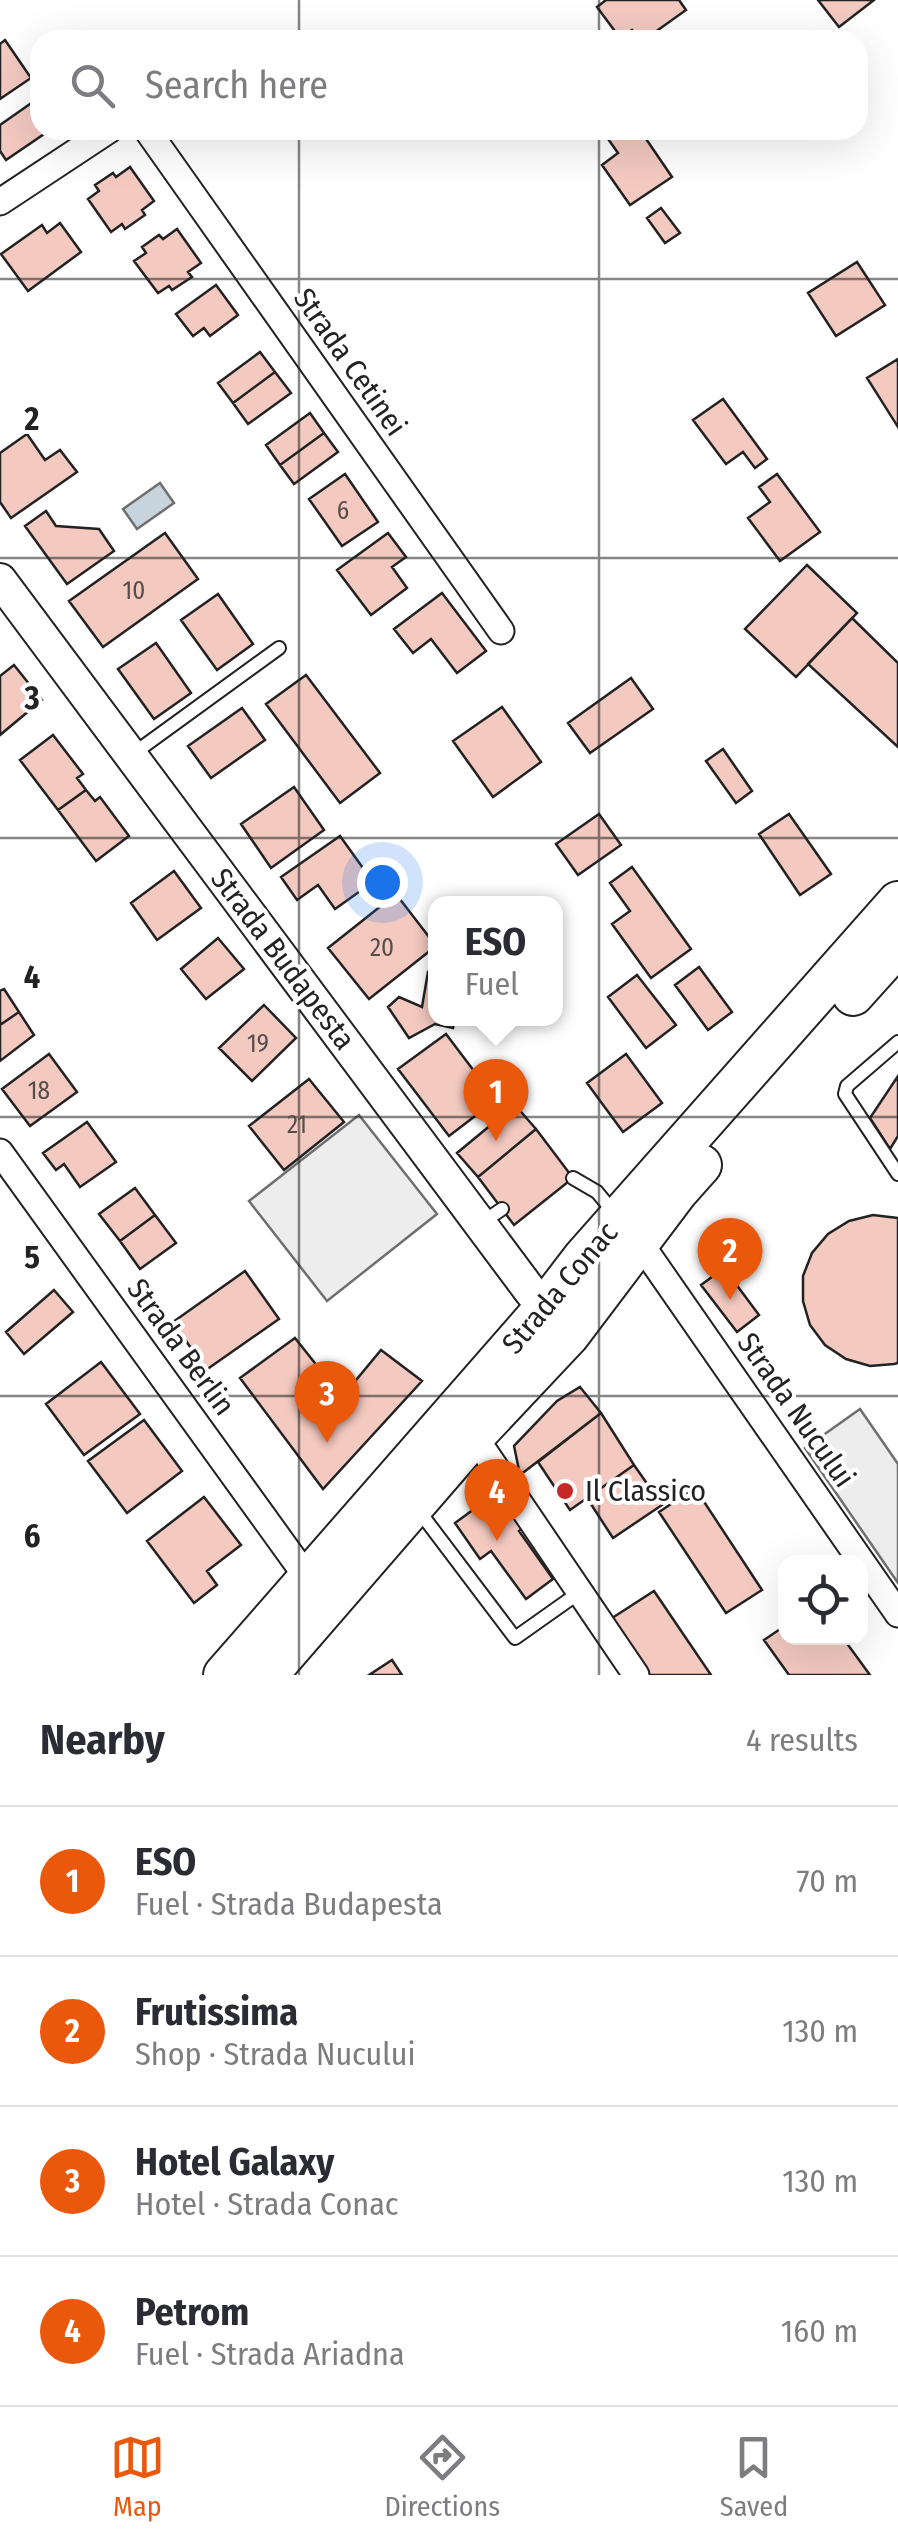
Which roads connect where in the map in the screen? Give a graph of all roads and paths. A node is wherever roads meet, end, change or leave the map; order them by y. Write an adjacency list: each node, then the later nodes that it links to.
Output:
1 (94, 140): 3 (street)
2 (153, 140): 5 (street, Strada Cetinei)
3 (0, 202)
4 (0, 580): 7 (street, Strada Budapesta)
5 (501, 631)
6 (280, 648): 7 (lane)
7 (131, 755): 15 (street, Strada Budapesta)
8 (898, 902): 14 (main road, Strada Conac)
9 (893, 962): 14 (main road, Strada Conac)
10 (898, 1042): 12 (lane)
11 (0, 1152): 18 (street, Strada Berlin)
12 (898, 1174)
13 (573, 1178): 14 (lane)
14 (629, 1231): 15 (main road, Strada Conac); 20 (street, Strada Nucului)
15 (556, 1322): 16 (main road, Strada Conac); 18 (main road, Strada Conac)
16 (474, 1436): 17 (main road, Strada Conac); 19 (street)
17 (415, 1505): 19 (lane); 22 (main road, Strada Conac)
18 (308, 1580): 21 (main road, Strada Conac)
19 (580, 1592): 23 (street)
20 (898, 1614)
21 (224, 1675)
22 (266, 1675)
23 (636, 1675)

